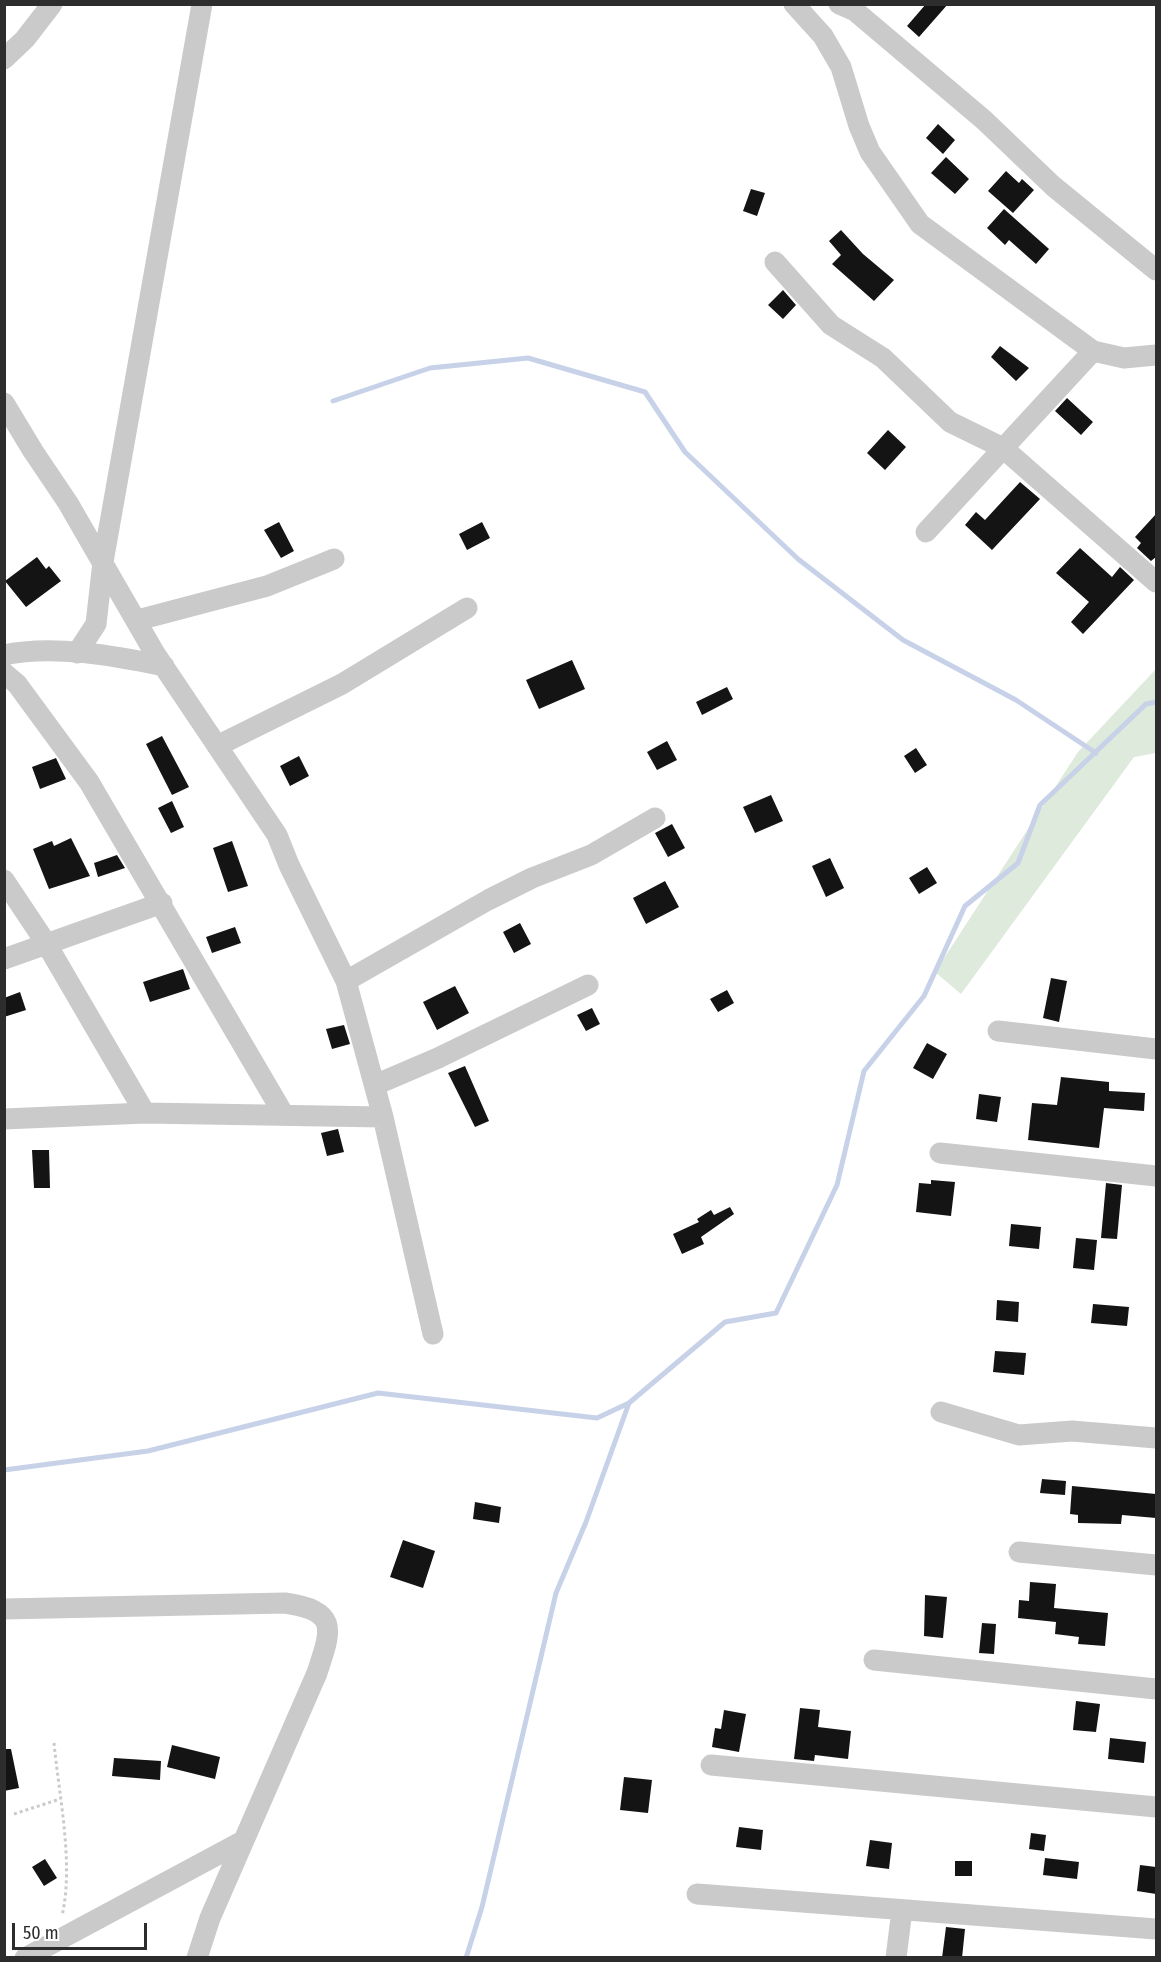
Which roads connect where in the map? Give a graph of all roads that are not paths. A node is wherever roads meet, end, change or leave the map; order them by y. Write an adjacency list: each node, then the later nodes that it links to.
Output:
1 (51, 4): 5 (street)
2 (202, 4): 14 (street)
3 (794, 4): 8 (street)
4 (839, 4): 7 (street)
5 (4, 59)
6 (776, 262): 11 (street)
7 (1156, 270)
8 (1093, 351): 9 (street); 11 (street)
9 (1156, 355)
10 (4, 403): 14 (street)
11 (1003, 448): 12 (street); 15 (street)
12 (926, 532)
13 (334, 559): 17 (street)
14 (104, 562): 17 (street); 18 (street)
15 (1156, 582)
16 (467, 608): 22 (street)
17 (138, 620): 20 (street)
18 (77, 653): 19 (street); 20 (street)
19 (4, 655)
20 (164, 666): 22 (street)
21 (4, 674): 25 (street)
22 (217, 747): 28 (street)
23 (655, 818): 28 (street)
24 (4, 880): 26 (street)
25 (162, 903): 26 (street); 34 (street)
26 (46, 943): 27 (street); 33 (street)
27 (4, 959)
28 (346, 981): 32 (street)
29 (588, 985): 32 (street)
30 (998, 1031): 31 (street)
31 (1156, 1049)
32 (375, 1085): 35 (street)
33 (145, 1113): 34 (street); 36 (street)
34 (284, 1115): 35 (street)
35 (383, 1117): 39 (street)
36 (4, 1119)
37 (940, 1153): 38 (street)
38 (1156, 1176)
39 (434, 1334)
40 (941, 1412): 41 (street)
41 (1156, 1438)
42 (1019, 1552): 43 (street)
43 (1156, 1566)
44 (4, 1609): 49 (street)
45 (874, 1660): 46 (street)
46 (1156, 1689)
47 (711, 1765): 48 (street)
48 (1156, 1807)
49 (243, 1841): 53 (street); 54 (street)
50 (697, 1894): 51 (street)
51 (902, 1910): 52 (street); 55 (street)
52 (1156, 1929)
53 (25, 1958)
54 (197, 1958)
55 (896, 1958)

